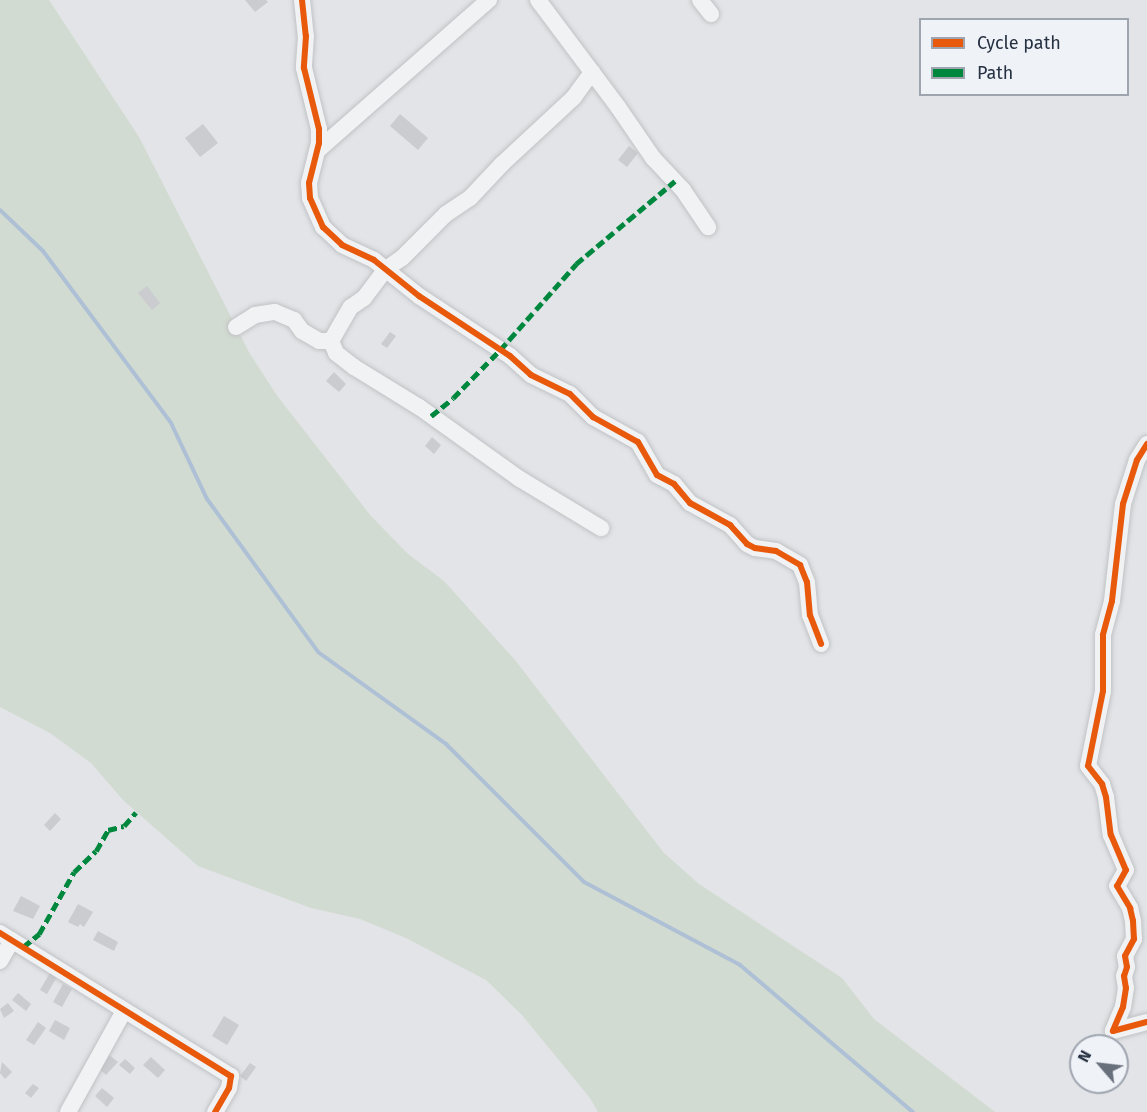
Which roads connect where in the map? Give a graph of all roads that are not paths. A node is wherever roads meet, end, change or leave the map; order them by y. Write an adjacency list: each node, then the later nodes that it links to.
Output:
1 (302, 0): 5 (street)
2 (489, 0): 5 (street)
3 (538, 0): 4 (street)
4 (592, 72): 6 (street); 7 (street)
5 (317, 151): 7 (street)
6 (708, 227)
7 (386, 269): 9 (street); 12 (street)
8 (236, 327): 9 (street)
9 (331, 341): 11 (street)
10 (1147, 444): 16 (street)
11 (601, 528)
12 (821, 644)
13 (6, 937): 14 (street); 15 (street)
14 (0, 961)
15 (124, 1011): 17 (street); 18 (street)
16 (1147, 1022)
17 (68, 1112)
18 (215, 1112)

